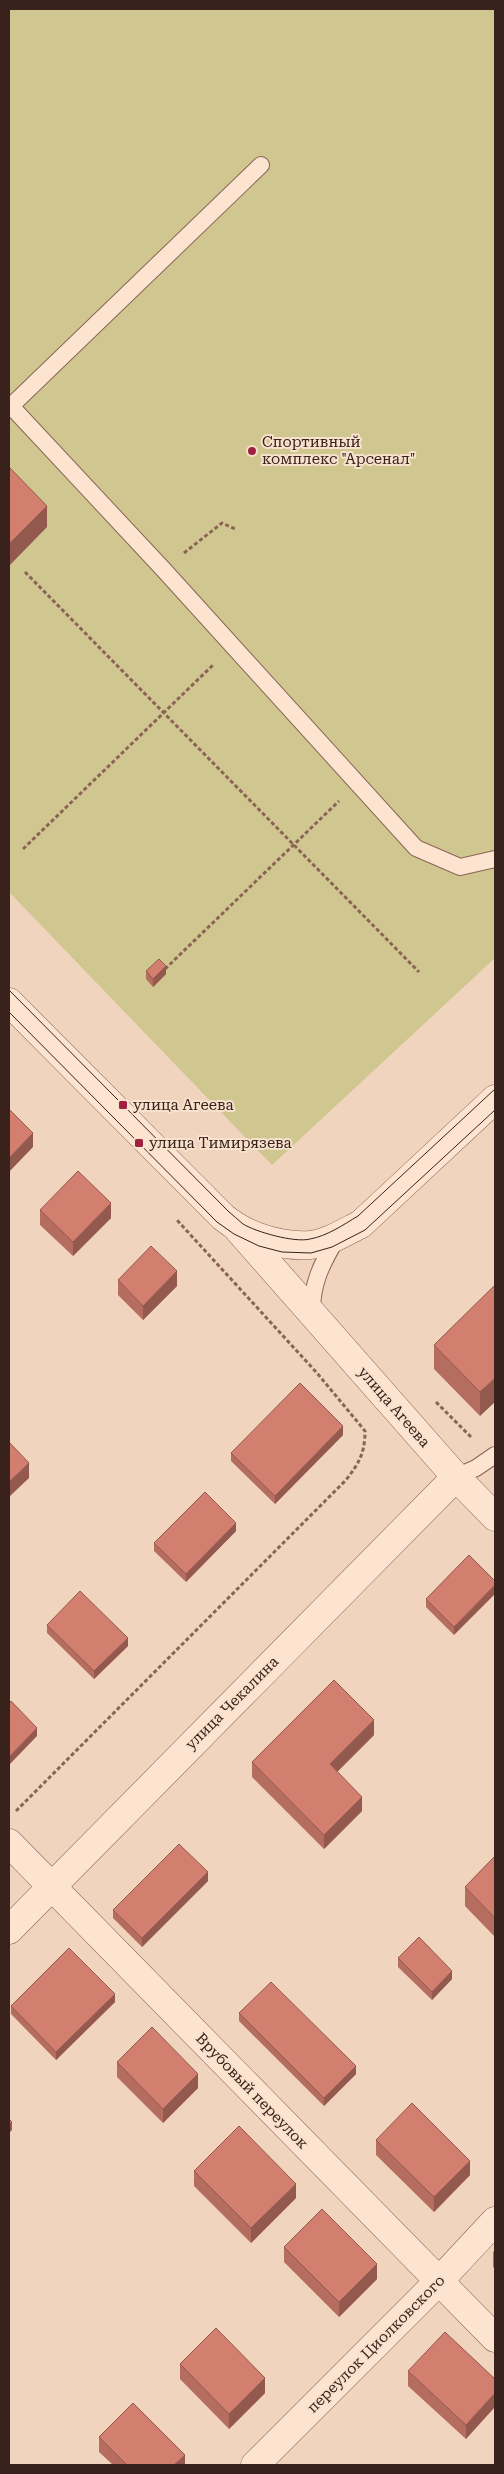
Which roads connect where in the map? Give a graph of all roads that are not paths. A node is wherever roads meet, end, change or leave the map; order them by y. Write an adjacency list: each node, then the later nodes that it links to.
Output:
1 (261, 165): 2 (lane)
2 (10, 405): 3 (lane)
3 (495, 860)
4 (9, 1002): 6 (street, улица Агеева)
5 (495, 1099): 7 (street, улица Агеева)
6 (236, 1227): 7 (street, улица Агеева); 8 (street, улица Агеева)
7 (337, 1237): 8 (lane)
8 (312, 1315): 10 (street, улица Агеева)
9 (495, 1455): 10 (lane)
10 (456, 1477): 11 (street, улица Агеева); 13 (street, улица Чекалина)
11 (495, 1517)
12 (9, 1843): 13 (street, Врубовый переулок)
13 (52, 1886): 14 (street, улица Чекалина); 16 (street, Врубовый переулок)
14 (9, 1930)
15 (495, 2221): 16 (street, переулок Циолковского)
16 (438, 2281): 17 (street, Врубовый переулок); 18 (street, переулок Циолковского)
17 (495, 2338)
18 (255, 2465)

